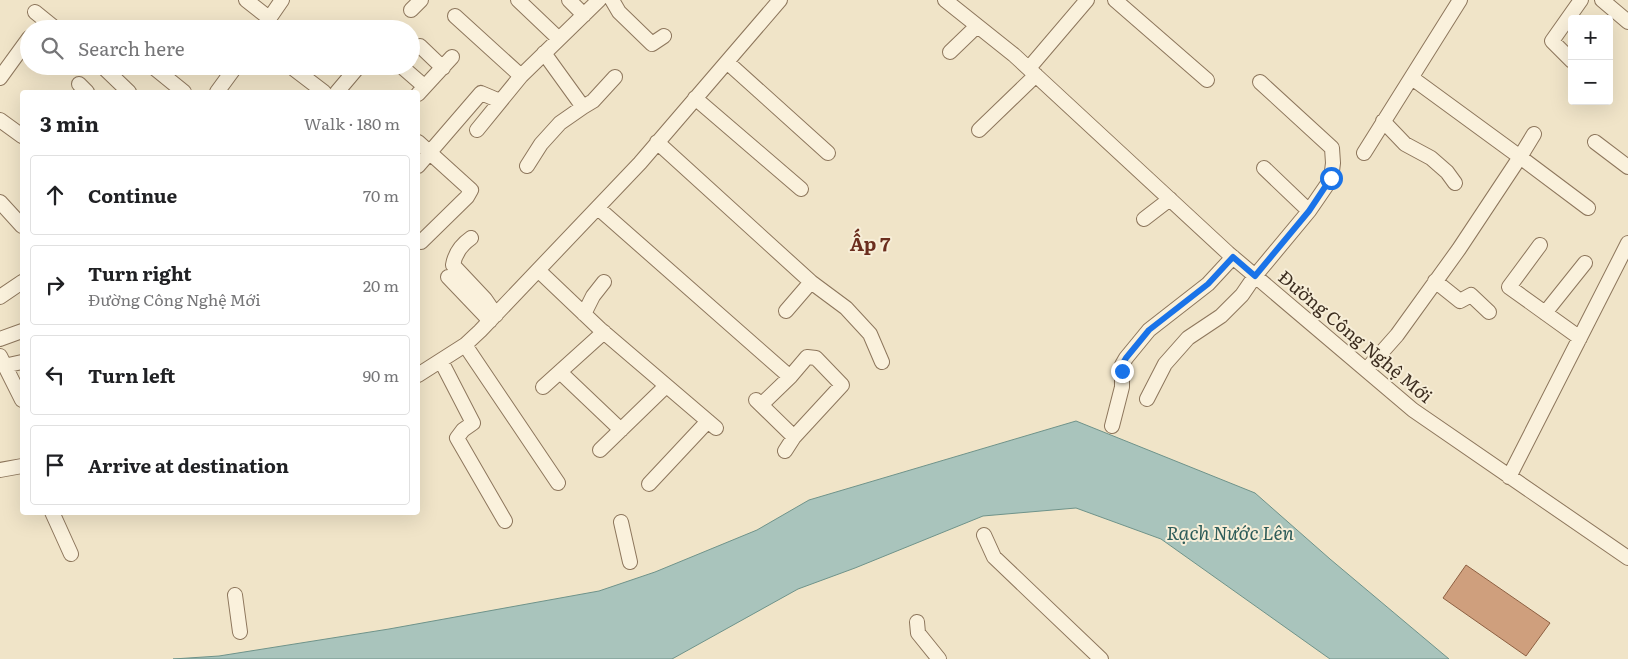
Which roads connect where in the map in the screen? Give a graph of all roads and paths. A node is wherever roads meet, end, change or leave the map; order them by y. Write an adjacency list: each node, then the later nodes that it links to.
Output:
1 (246, 0): 18 (street)
2 (282, 0): 19 (street)
3 (421, 0): 15 (street)
4 (518, 0): 23 (street)
5 (569, 0): 16 (street)
6 (599, 0): 16 (street)
7 (612, 0): 22 (street)
8 (780, 0): 29 (street)
9 (945, 0): 21 (street, Đường Công Nghệ Mới)
10 (1087, 0): 30 (street)
11 (1116, 0): 41 (street)
12 (1460, 0): 40 (street)
13 (1581, 0): 28 (street)
14 (1602, 0): 20 (street)
15 (411, 10)
16 (584, 15): 23 (street)
17 (455, 16): 37 (street)
18 (263, 20)
19 (268, 20)
20 (1628, 22)
21 (977, 26): 26 (street); 30 (street, Đường Công Nghệ Mới)
22 (664, 36)
23 (559, 39): 27 (street)
24 (420, 46): 48 (street)
25 (20, 50): 39 (street)
26 (950, 52)
27 (544, 53): 37 (street); 51 (street)
28 (1571, 60)
29 (727, 62): 49 (street); 62 (street)
30 (1032, 72): 55 (street); 71 (street, Đường Công Nghệ Mới)
31 (111, 75): 43 (street)
32 (163, 75): 44 (street)
33 (230, 75): 45 (street)
34 (302, 75): 46 (street)
35 (351, 75): 47 (street)
36 (408, 75): 48 (street)
37 (520, 76): 50 (street)
38 (615, 77): 51 (street)
39 (0, 78)
40 (1412, 78): 53 (street); 64 (street)
41 (1206, 80)
42 (1260, 82): 75 (street)
43 (126, 90)
44 (182, 90)
45 (219, 90)
46 (321, 90)
47 (339, 90)
48 (421, 90)
49 (695, 98): 58 (street); 70 (street)
50 (500, 102): 54 (street); 61 (street)
51 (583, 106): 66 (street)
52 (0, 120): 57 (street)
53 (1383, 122): 63 (street); 69 (street)
54 (477, 130)
55 (979, 130)
56 (1534, 134): 64 (street)
57 (20, 135)
58 (658, 142): 73 (street); 89 (street)
59 (1595, 142): 67 (street)
60 (420, 144): 61 (street)
61 (430, 152): 65 (street); 79 (street)
62 (828, 153)
63 (1364, 153)
64 (1520, 157): 74 (street); 87 (street)
65 (420, 164)
66 (527, 166)
67 (1628, 167)
68 (1264, 168): 75 (street)
69 (1455, 183)
70 (801, 189)
71 (1170, 199): 76 (street); 82 (street, Đường Công Nghệ Mới)
72 (0, 202): 77 (street)
73 (598, 208): 84 (street); 109 (street)
74 (1588, 208)
75 (1309, 211): 85 (street)
76 (1144, 219)
77 (20, 224)
78 (471, 238): 96 (street)
79 (421, 242)
80 (1628, 244): 99 (street)
81 (1540, 245): 94 (street)
82 (1233, 257): 85 (street, Đường Công Nghệ Mới); 115 (street)
83 (1585, 263): 94 (street)
84 (538, 270): 95 (street); 96 (street)
85 (1255, 276): 106 (street, Đường Công Nghệ Mới); 114 (street)
86 (448, 277): 96 (street)
87 (1435, 281): 93 (street); 106 (street)
88 (604, 282): 95 (street)
89 (811, 282): 92 (street); 105 (street)
90 (20, 283): 91 (street)
91 (0, 297)
92 (786, 311)
93 (1489, 312)
94 (1545, 313): 99 (street)
95 (584, 314): 98 (street)
96 (493, 318): 101 (street)
97 (20, 332): 100 (street)
98 (604, 332): 107 (street); 111 (street)
99 (1580, 338): 122 (street)
100 (0, 339)
101 (466, 345): 103 (street); 123 (street)
102 (2, 361): 104 (street); 110 (street)
103 (441, 361): 108 (street); 126 (street)
104 (20, 362)
105 (882, 362)
106 (1366, 370): 122 (street, Đường Công Nghệ Mới)
107 (560, 372): 112 (street); 116 (street)
108 (420, 374)
109 (790, 377): 117 (street); 117 (street)
110 (6, 381): 113 (street)
111 (666, 386): 116 (street); 124 (street)
112 (544, 387)
113 (20, 398)
114 (1147, 399)
115 (1112, 426)
116 (620, 430): 118 (street)
117 (794, 437): 119 (street)
118 (600, 450)
119 (785, 451)
120 (20, 466): 121 (street)
121 (0, 470)
122 (1509, 476): 130 (street, Đường Công Nghệ Mới)
123 (558, 482)
124 (649, 484)
125 (53, 515): 129 (street)
126 (505, 522)
127 (621, 522): 131 (street)
128 (984, 535): 136 (street)
129 (71, 554)
130 (1628, 558)
131 (630, 562)
132 (235, 601): 134 (street)
133 (917, 622): 135 (street)
134 (240, 629)
135 (939, 659)
136 (1100, 659)

